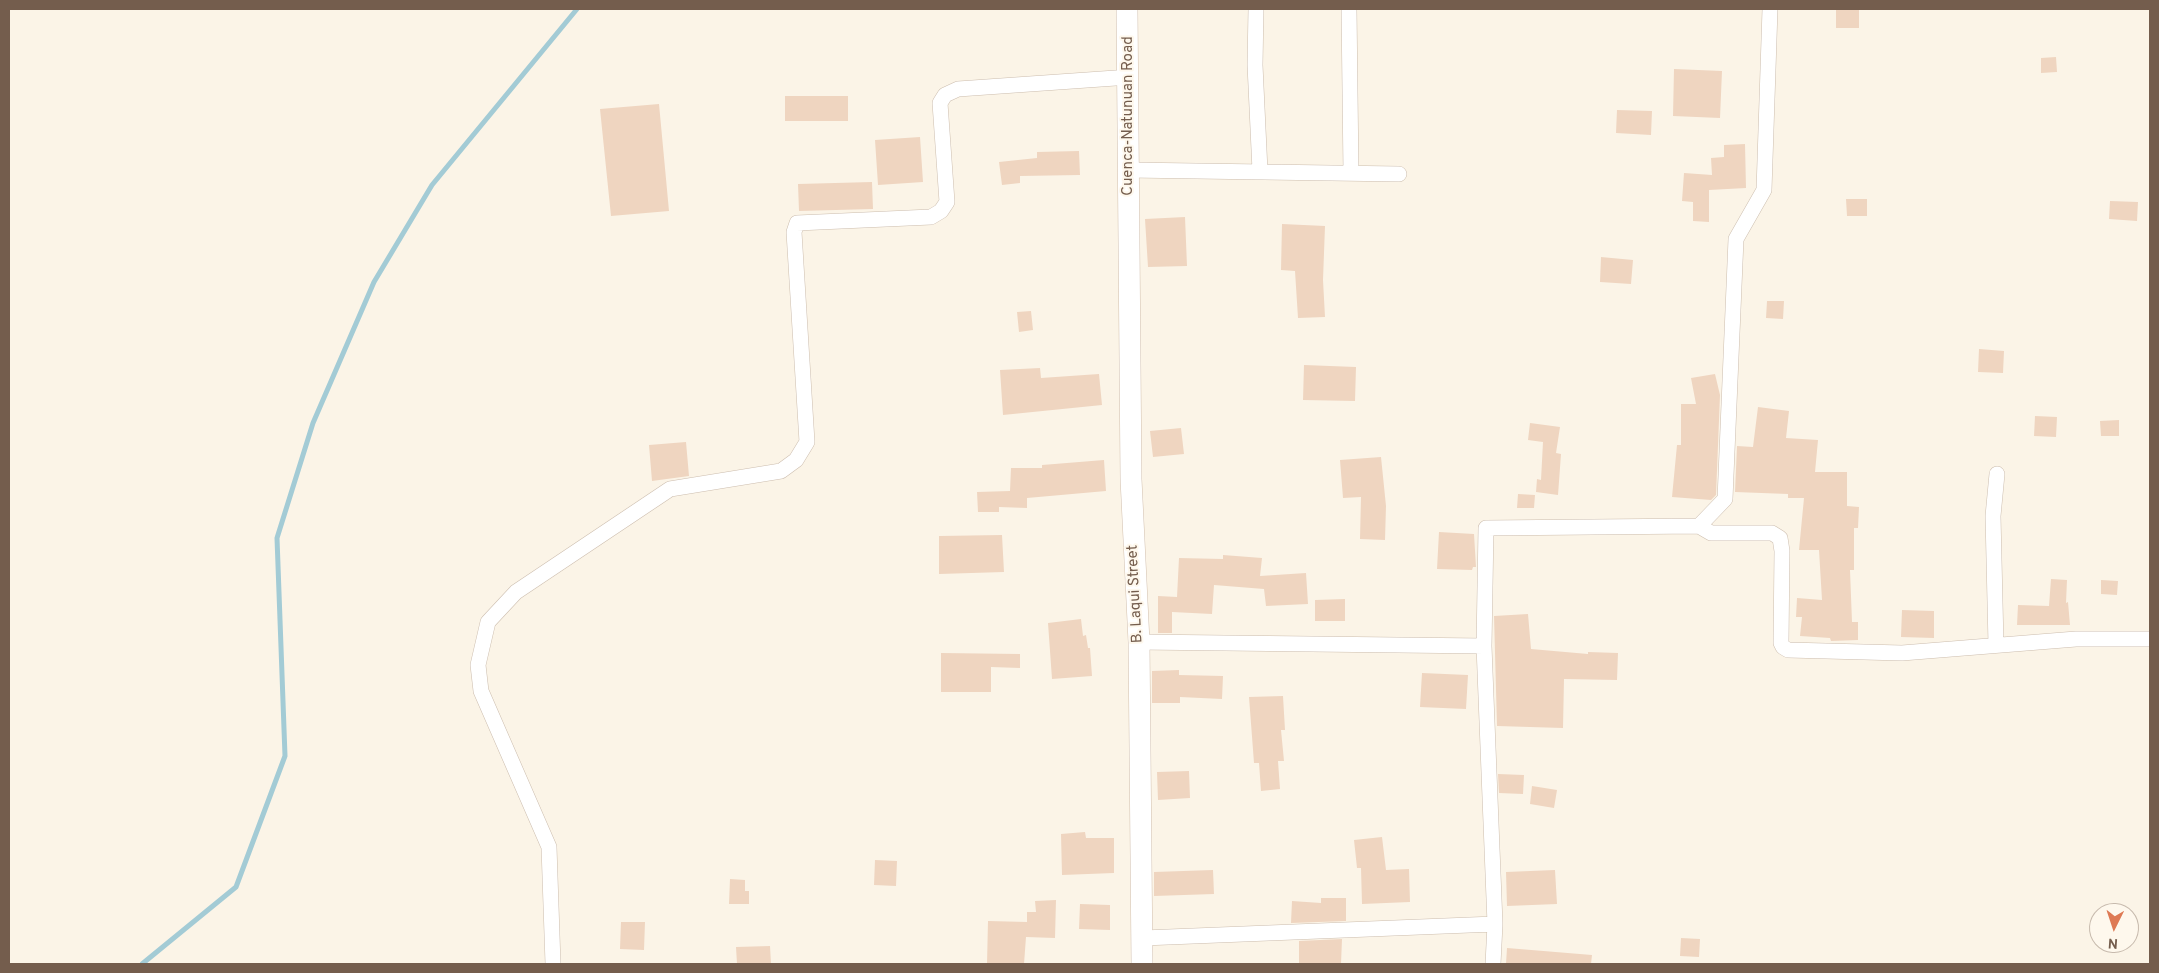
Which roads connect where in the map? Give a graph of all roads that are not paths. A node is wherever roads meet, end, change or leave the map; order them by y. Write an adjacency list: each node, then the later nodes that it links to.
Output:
1 (1127, 9): 5 (main road, Cuenca-Natunuan Road)
2 (1256, 9): 7 (street)
3 (1349, 9): 8 (street)
4 (1770, 9): 12 (street)
5 (1130, 78): 6 (main road, Cuenca-Natunuan Road); 19 (street)
6 (1129, 170): 7 (street); 10 (main road, Cuenca-Natunuan Road)
7 (1260, 171): 8 (street)
8 (1351, 173): 9 (street)
9 (1399, 174)
10 (1129, 223): 14 (main road, B. Laqui Street)
11 (1997, 474): 16 (street)
12 (1699, 526): 15 (street); 16 (street)
13 (2150, 639): 16 (street)
14 (1139, 642): 15 (street); 18 (main road, B. Laqui Street)
15 (1484, 646): 17 (street)
16 (1996, 646)
17 (1496, 924): 18 (street); 21 (street)
18 (1143, 938): 20 (main road, B. Laqui Street)
19 (553, 964)
20 (1142, 964)
21 (1493, 964)

